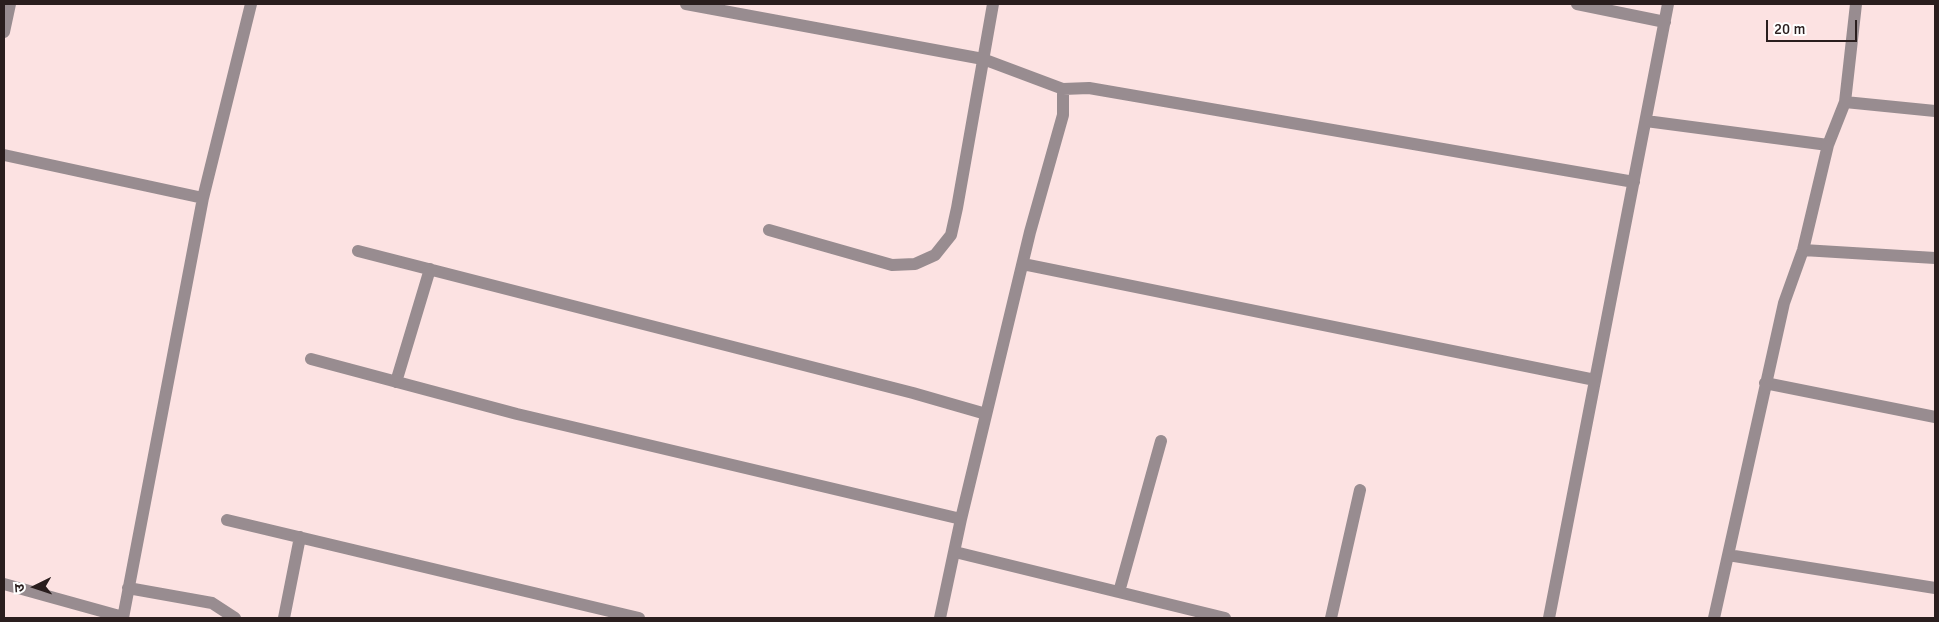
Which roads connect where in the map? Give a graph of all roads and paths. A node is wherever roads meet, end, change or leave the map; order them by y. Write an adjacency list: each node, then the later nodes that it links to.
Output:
1 (10, 4): 10 (street)
2 (251, 4): 19 (street)
3 (686, 4): 8 (street)
4 (994, 4): 11 (street)
5 (1577, 4): 9 (street)
6 (1668, 4): 9 (street)
7 (1856, 4): 13 (street)
8 (717, 6): 11 (street)
9 (1665, 22): 15 (street)
10 (4, 32)
11 (983, 59): 12 (street); 20 (street)
12 (1063, 89): 18 (street); 24 (street)
13 (1845, 102): 14 (street); 16 (street)
14 (1935, 111)
15 (1646, 121): 16 (street); 18 (street)
16 (1828, 145): 21 (street)
17 (4, 156): 19 (street)
18 (1634, 182): 27 (street)
19 (203, 198): 40 (street)
20 (769, 230)
21 (1803, 250): 23 (street); 29 (street)
22 (358, 251): 25 (street)
23 (1935, 258)
24 (1023, 264): 27 (street); 30 (street)
25 (430, 269): 28 (street); 30 (street)
26 (311, 359): 28 (street)
27 (1595, 380): 50 (street)
28 (396, 382): 34 (street)
29 (1765, 384): 31 (street); 38 (street)
30 (986, 414): 34 (street)
31 (1935, 417)
32 (1161, 441): 42 (street)
33 (1360, 490): 49 (street)
34 (961, 519): 37 (street)
35 (227, 520): 36 (street)
36 (300, 537): 45 (street); 46 (street)
37 (955, 552): 42 (street); 47 (street)
38 (1728, 555): 41 (street); 51 (street)
39 (4, 584): 43 (street)
40 (128, 588): 43 (street); 44 (street)
41 (1935, 588)
42 (1118, 592): 48 (street)
43 (123, 618)
44 (235, 618)
45 (284, 618)
46 (638, 618)
47 (940, 618)
48 (1225, 618)
49 (1331, 618)
50 (1549, 618)
51 (1714, 618)

